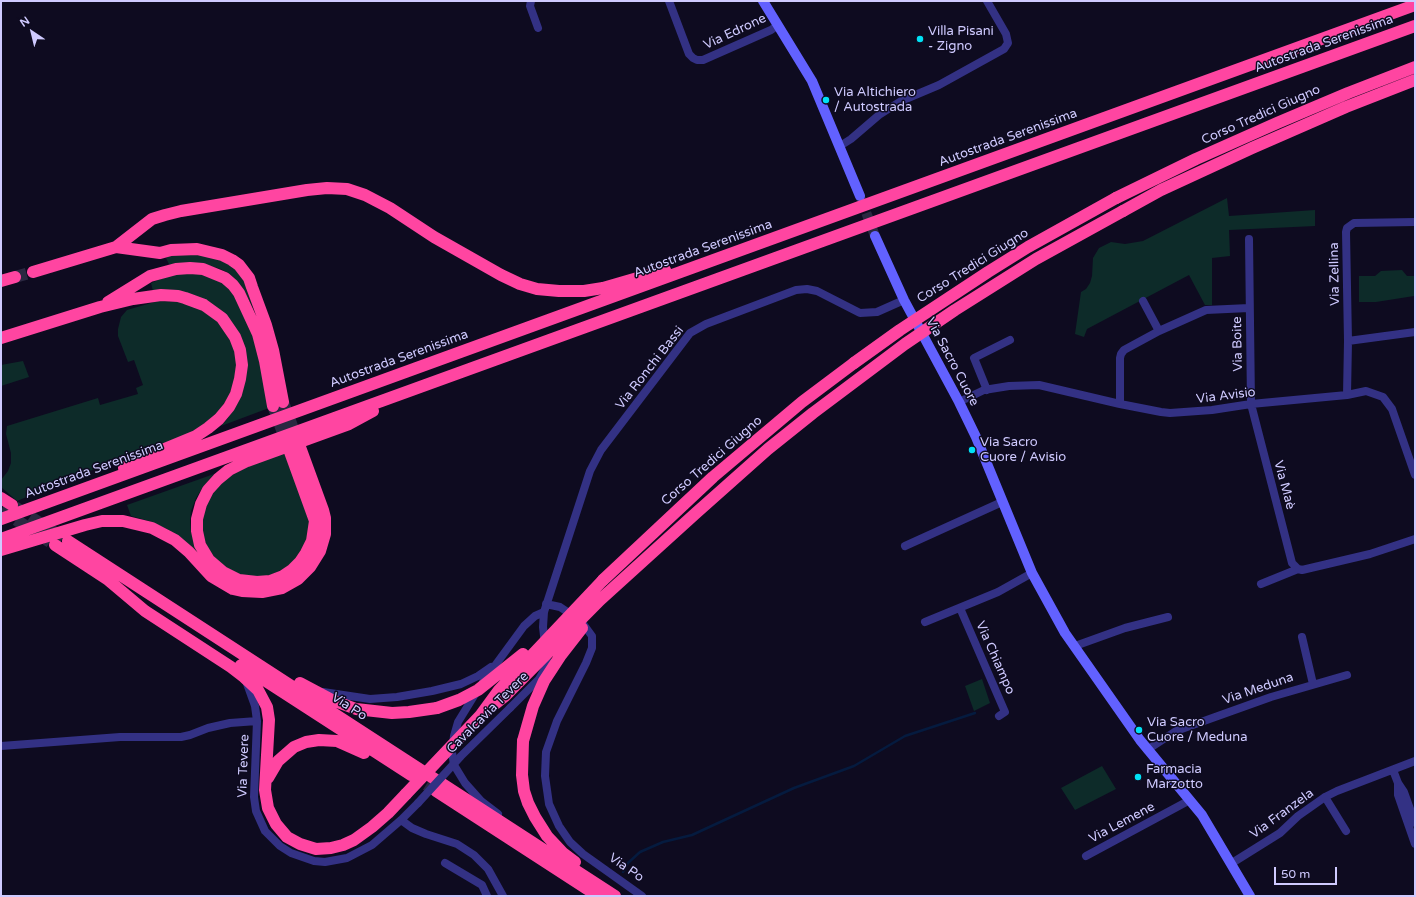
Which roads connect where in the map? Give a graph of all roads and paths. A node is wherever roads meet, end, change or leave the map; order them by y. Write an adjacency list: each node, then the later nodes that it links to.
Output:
1 (531, 1): 8 (street)
2 (669, 1): 6 (street, Via Edrone)
3 (763, 1): 6 (street)
4 (987, 1): 11 (street)
5 (1415, 5): 17 (highway, Autostrada Serenissima)
6 (778, 25): 11 (street)
7 (1415, 26): 30 (highway, Autostrada Serenissima)
8 (538, 28)
9 (1415, 67): 52 (highway, Corso Tredici Giugno, bridge)
10 (1415, 80): 47 (highway, Corso Tredici Giugno, bridge)
11 (840, 146): 12 (street)
12 (858, 193)
13 (1415, 222): 29 (street, Via Zellina)
14 (875, 236): 21 (street, Via Sacro Cuore)
15 (1249, 240): 24 (street, Via Boite)
16 (116, 248): 17 (highway); 18 (highway); 23 (highway)
17 (708, 262): 37 (highway, Autostrada Serenissima)
18 (33, 272)
19 (15, 277): 20 (highway)
20 (1, 281)
21 (904, 300): 33 (street, Via Sacro Cuore); 54 (street, Via Ronchi Bassi)
22 (1143, 300): 25 (street)
23 (100, 307): 27 (highway); 37 (highway)
24 (1249, 308): 25 (street, Via Boite); 35 (street, Via Boite)
25 (1159, 331): 34 (street, Via Boite)
26 (1415, 332): 29 (street)
27 (1, 338)
28 (1010, 340): 31 (street)
29 (1348, 341): 32 (street, Via Zellina)
30 (417, 388): 42 (highway, Autostrada Serenissima); 48 (highway)
31 (987, 390): 33 (street, Via Avisio); 34 (street, Via Avisio)
32 (1347, 395): 35 (street, Via Avisio); 36 (street, Via Avisio)
33 (959, 402): 39 (street, Via Sacro Cuore)
34 (1120, 404): 35 (street, Via Avisio)
35 (1251, 404): 49 (street, Via Maè)
36 (1415, 476)
37 (105, 481): 41 (highway, Autostrada Serenissima)
38 (1, 498): 40 (highway)
39 (1002, 502): 46 (street); 50 (street, Via Sacro Cuore)
40 (12, 505)
41 (1, 519)
42 (1, 539)
43 (1415, 539): 49 (street)
44 (68, 541): 59 (highway, Via Po)
45 (55, 545): 51 (highway, Via Po)
46 (905, 546)
47 (659, 547): 66 (highway, bridge); 90 (highway, bridge)
48 (1, 550)
49 (1298, 569): 53 (street)
50 (1032, 573): 55 (street); 60 (street, Via Sacro Cuore)
51 (107, 579): 63 (highway); 73 (highway, Via Po)
52 (603, 580): 65 (highway, bridge); 66 (highway, bridge)
53 (1261, 584)
54 (545, 608): 61 (street); 78 (street, Cavalcavia Tevere, bridge); 91 (street, Via Po)
55 (960, 608): 57 (street); 67 (street, Via Chiampo)
56 (1168, 617): 60 (street)
57 (925, 622)
58 (1302, 637): 64 (street, Via Meduna)
59 (228, 645): 65 (highway); 81 (highway, Via Po)
60 (1075, 646): 70 (street, Via Sacro Cuore)
61 (497, 664): 65 (street); 81 (street)
62 (1347, 675): 64 (street, Via Meduna)
63 (244, 677): 68 (street, Via Tevere); 73 (highway)
64 (1313, 684): 70 (street, Via Meduna)
65 (313, 691)
66 (481, 715): 73 (highway, bridge)
67 (999, 716)
68 (258, 721): 69 (street, Via Tevere); 78 (street, Via Tevere)
69 (1, 746)
70 (1147, 750): 77 (street, Via Sacro Cuore)
71 (1415, 761): 72 (street, Via Franzela)
72 (1393, 770): 74 (street); 76 (street, Via Franzela)
73 (266, 781)
74 (1398, 783): 79 (street); 82 (street)
75 (436, 791): 88 (highway)
76 (1325, 797): 80 (street, Via Franzela); 85 (street, Via Franzela)
77 (1190, 800): 83 (street, Via Lemene); 85 (street, Via Sacro Cuore)
78 (401, 820): 87 (street)
79 (1415, 823)
80 (1346, 831)
81 (516, 833): 89 (highway, Via Po)
82 (1415, 844)
83 (1086, 856)
84 (444, 863): 86 (street)
85 (1232, 863): 92 (street, Via Sacro Cuore)
86 (487, 896)
87 (503, 896)
88 (598, 896)
89 (615, 896)
90 (621, 896)
91 (642, 896)
92 (1250, 896)

